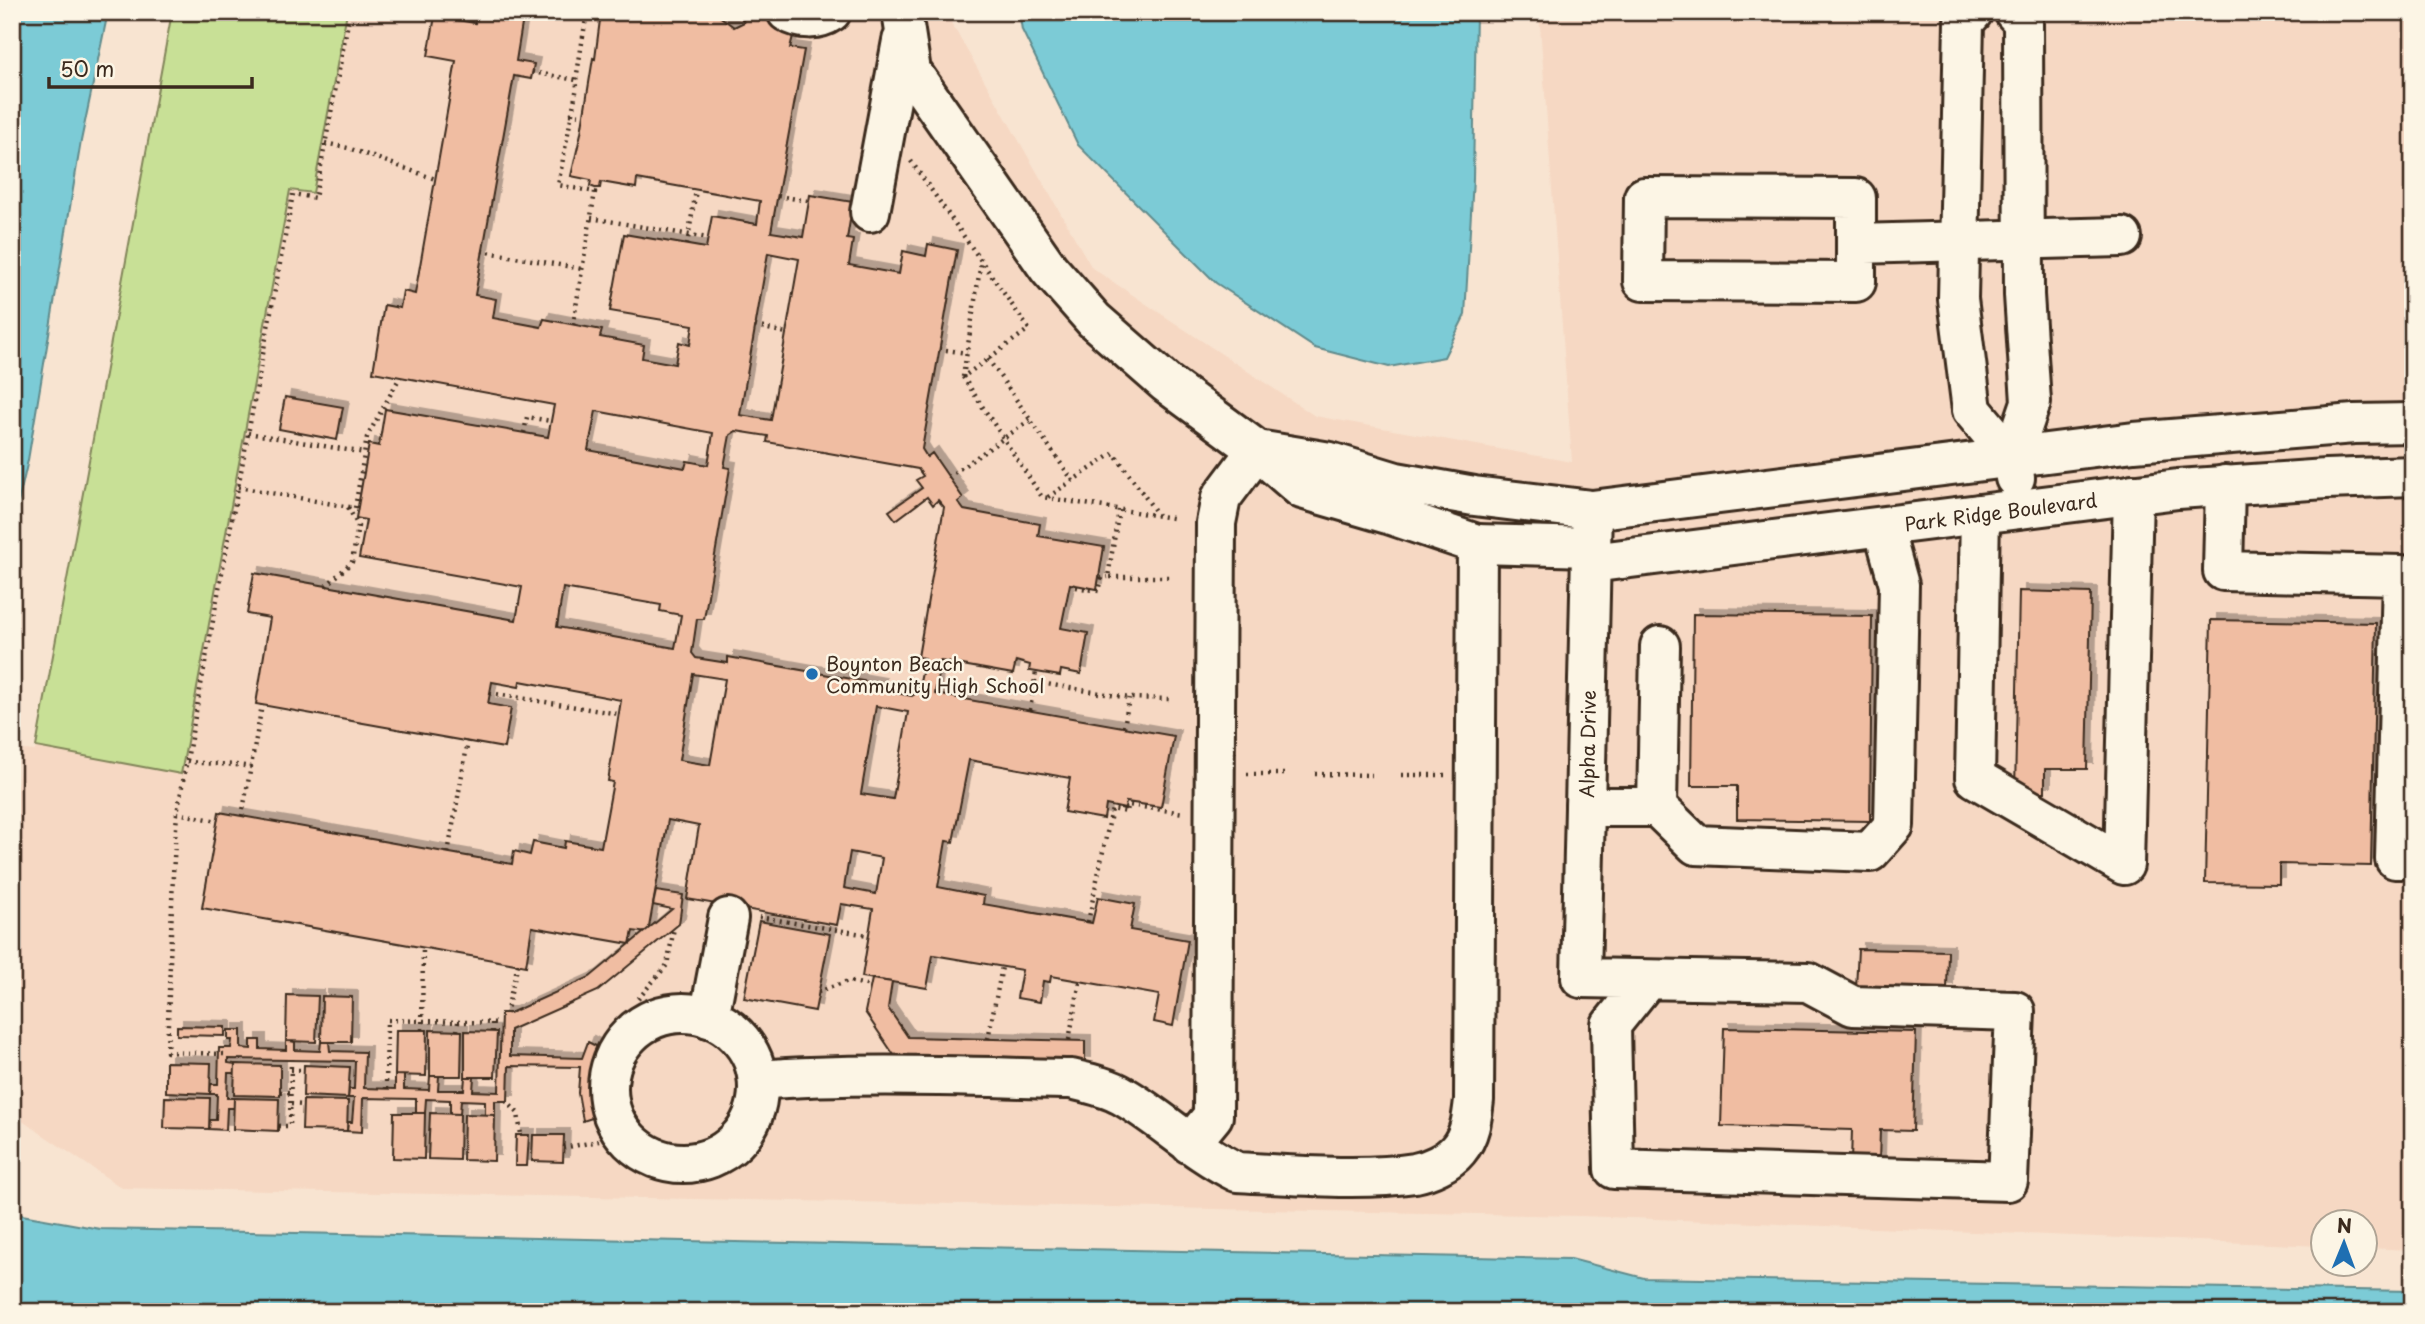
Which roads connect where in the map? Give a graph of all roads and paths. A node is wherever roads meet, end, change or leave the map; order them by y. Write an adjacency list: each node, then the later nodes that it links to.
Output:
1 (350, 12): 14 (path)
2 (472, 12): 8 (path)
3 (587, 12): 11 (path)
4 (787, 12): 5 (street)
5 (831, 12)
6 (1973, 12): 26 (street)
7 (2014, 12): 25 (street)
8 (471, 22)
9 (903, 22): 20 (street); 46 (street)
10 (532, 72): 11 (path)
11 (576, 80): 12 (path)
12 (570, 114): 13 (path); 21 (path)
13 (582, 115)
14 (325, 143): 16 (path); 43 (path)
15 (910, 159): 30 (path)
16 (435, 179)
17 (696, 190): 22 (path)
18 (778, 196): 19 (path)
19 (809, 201)
20 (870, 212)
21 (590, 218): 22 (path); 31 (path)
22 (688, 235): 24 (path); 27 (path)
23 (2122, 237): 25 (street)
24 (708, 238)
25 (2024, 240): 26 (street); 48 (street)
26 (1958, 242): 28 (street); 48 (street)
27 (687, 244)
28 (1856, 244): 28 (street)
29 (482, 251): 31 (path)
30 (981, 262): 36 (path); 37 (path)
31 (582, 269): 32 (path)
32 (573, 325)
33 (755, 326): 34 (path)
34 (786, 333)
35 (939, 349): 36 (path)
36 (967, 353): 39 (path)
37 (988, 359): 39 (path); 40 (path)
38 (400, 377): 47 (path)
39 (963, 377): 45 (path)
40 (1030, 420): 45 (path); 51 (path)
41 (551, 421): 44 (path)
42 (2413, 423): 48 (street)
43 (248, 433): 47 (path); 53 (path)
44 (524, 433)
45 (1004, 439): 50 (path); 55 (path)
46 (1257, 450): 63 (street); 64 (street); 133 (street)
47 (365, 453): 56 (path)
48 (2012, 458): 57 (street); 63 (street)
49 (2413, 476): 52 (street, Park Ridge Boulevard)
50 (948, 477)
51 (1073, 481): 55 (path); 60 (path)
52 (2225, 485): 54 (street, Park Ridge Boulevard); 95 (street)
53 (238, 487): 56 (path); 80 (path)
54 (2133, 494): 57 (street, Park Ridge Boulevard); 59 (street)
55 (1048, 498): 58 (path)
56 (348, 507): 67 (path)
57 (2019, 508): 59 (street, Park Ridge Boulevard)
58 (1119, 510): 60 (path); 66 (path)
59 (1980, 513): 62 (street, Park Ridge Boulevard)
60 (1158, 516): 61 (path)
61 (1172, 518)
62 (1883, 527): 63 (street, Park Ridge Boulevard); 89 (street)
63 (1592, 540): 64 (street); 88 (street, Alpha Drive)
64 (1477, 544): 133 (street)
65 (1172, 577): 66 (path)
66 (1108, 578): 68 (path)
67 (326, 586)
68 (1076, 587)
69 (1660, 646): 89 (street)
70 (1036, 672): 71 (path)
71 (1035, 682): 73 (path); 76 (path)
72 (490, 694): 77 (path)
73 (1129, 698): 74 (path); 78 (path)
74 (1171, 699)
75 (262, 705): 81 (path)
76 (1030, 710)
77 (619, 714)
78 (1124, 727)
79 (468, 741): 94 (path)
80 (187, 761): 81 (path); 90 (path)
81 (251, 767): 92 (path)
82 (1243, 774): 83 (path)
83 (1285, 774)
84 (1315, 774): 85 (path)
85 (1372, 775)
86 (1401, 775): 87 (path)
87 (1458, 775)
88 (1585, 807): 89 (street); 103 (street, Alpha Drive)
89 (1657, 807)
90 (177, 813): 93 (path); 119 (path)
91 (1195, 815): 97 (path)
92 (242, 816)
93 (218, 821)
94 (448, 853)
95 (2413, 859)
96 (728, 918): 99 (path); 109 (street)
97 (1088, 922)
98 (674, 928): 107 (path)
99 (868, 935)
100 (423, 948): 110 (path)
101 (518, 964): 108 (path)
102 (1002, 967): 117 (path)
103 (1647, 980): 103 (street)
104 (1080, 981): 118 (path)
105 (871, 986): 106 (path)
106 (818, 992)
107 (638, 999)
108 (506, 1014)
109 (709, 1017): 123 (street); 123 (street)
110 (422, 1021): 111 (path); 114 (path); 124 (path)
111 (458, 1022): 112 (path); 115 (path)
112 (492, 1023): 113 (path); 116 (path)
113 (501, 1023)
114 (422, 1030)
115 (457, 1031)
116 (492, 1032)
117 (988, 1039)
118 (1069, 1040)
119 (224, 1054)
120 (292, 1059): 121 (path)
121 (291, 1070): 122 (path); 126 (path)
122 (304, 1070)
123 (758, 1080): 133 (street)
124 (386, 1089)
125 (280, 1092): 126 (path)
126 (291, 1092): 128 (path)
127 (506, 1101): 131 (path)
128 (291, 1104): 129 (path); 130 (path)
129 (303, 1105)
130 (278, 1126)
131 (521, 1135)
132 (599, 1141): 134 (path)
133 (1190, 1144)
134 (563, 1148)

